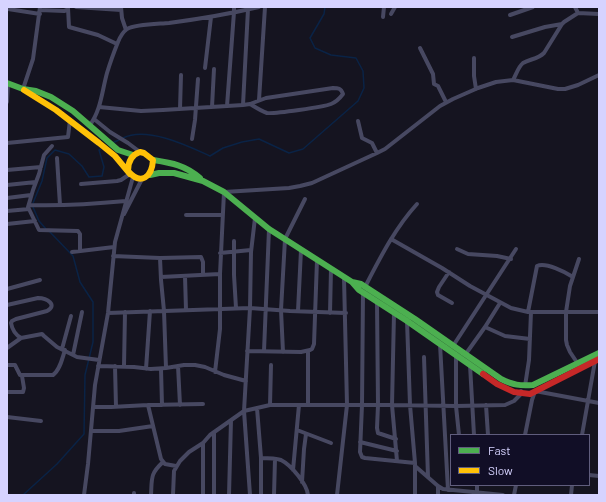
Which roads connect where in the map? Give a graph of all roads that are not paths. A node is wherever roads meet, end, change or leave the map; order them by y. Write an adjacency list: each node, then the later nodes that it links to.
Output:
1 (68, 7): 14 (street); 25 (street)
2 (76, 7): 11 (street)
3 (234, 7): 15 (street)
4 (256, 7): 12 (street)
5 (265, 7): 37 (street)
6 (384, 7): 21 (street)
7 (395, 7): 17 (street)
8 (533, 7): 18 (street)
9 (575, 7): 19 (street)
10 (8, 9): 14 (street)
11 (121, 9): 23 (street)
12 (248, 9): 15 (street); 41 (street)
13 (599, 9): 16 (street)
14 (40, 10): 35 (street)
15 (234, 12): 20 (street); 42 (street)
16 (597, 13): 19 (street)
17 (391, 14)
18 (510, 14)
19 (578, 14): 22 (street)
20 (211, 17): 23 (street); 28 (street)
21 (382, 17)
22 (562, 24): 24 (street); 33 (street)
23 (126, 30): 25 (street)
24 (512, 37)
25 (117, 44): 43 (street)
26 (420, 48): 39 (street)
27 (474, 58): 36 (street)
28 (205, 68)
29 (214, 69): 44 (street)
30 (181, 75): 46 (street)
31 (599, 75): 33 (street)
32 (198, 79): 45 (street)
33 (514, 80): 36 (street)
34 (8, 84): 35 (street); 38 (street)
35 (23, 89): 48 (street); 50 (street)
36 (476, 89): 39 (street)
37 (259, 100): 40 (street); 40 (street)
38 (7, 102)
39 (446, 102): 56 (street)
40 (250, 104): 41 (street)
41 (243, 105): 42 (street)
42 (227, 106): 44 (street)
43 (99, 107): 46 (street); 47 (street)
44 (212, 107): 45 (street)
45 (195, 108): 46 (street); 51 (street)
46 (180, 109)
47 (94, 119): 50 (street); 54 (street)
48 (70, 120): 52 (street); 55 (street)
49 (358, 122): 56 (street)
50 (90, 125): 55 (street)
51 (192, 139)
52 (7, 143)
53 (52, 146): 60 (street)
54 (140, 152): 57 (street); 59 (street)
55 (117, 153): 57 (street); 62 (street)
56 (377, 153): 69 (street)
57 (133, 154): 62 (street)
58 (57, 158): 75 (street)
59 (153, 160): 63 (street); 65 (street)
60 (41, 167): 61 (street); 66 (street)
61 (7, 170)
62 (132, 175): 64 (street); 67 (street); 73 (street)
63 (150, 175): 64 (street); 65 (street)
64 (142, 179): 83 (street)
65 (203, 181): 69 (street)
66 (36, 182): 68 (street); 70 (street)
67 (81, 184)
68 (7, 185)
69 (224, 192): 79 (street); 80 (street)
70 (31, 195): 71 (street); 76 (street)
71 (7, 198)
72 (305, 199): 85 (street)
73 (126, 201): 75 (street); 83 (street)
74 (417, 204): 86 (street)
75 (60, 205): 76 (street)
76 (29, 207): 77 (street); 81 (street)
77 (7, 211)
78 (186, 215): 79 (street)
79 (222, 215): 96 (street)
80 (255, 218): 84 (street); 90 (street)
81 (35, 221): 82 (street); 93 (street)
82 (7, 224)
83 (119, 224): 88 (street)
84 (269, 229): 85 (street); 121 (street)
85 (285, 239): 91 (street); 123 (street)
86 (391, 240): 103 (street); 112 (street)
87 (234, 241): 94 (street)
88 (114, 247): 93 (street); 97 (street)
89 (457, 249): 99 (street)
90 (251, 250): 94 (street); 119 (street)
91 (301, 250): 101 (street); 126 (street)
92 (516, 250): 99 (street)
93 (80, 251): 95 (street)
94 (234, 251): 96 (street); 118 (street)
95 (72, 252)
96 (220, 252): 105 (street)
97 (113, 256): 98 (street); 133 (street)
98 (160, 258): 104 (street); 107 (street)
99 (510, 259): 113 (street)
100 (579, 259): 108 (street)
101 (317, 260): 102 (street); 129 (street)
102 (331, 269): 109 (street); 134 (street)
103 (449, 272): 113 (street); 116 (street)
104 (203, 274): 105 (street); 106 (street)
105 (220, 274): 120 (street)
106 (185, 276): 107 (street); 122 (street)
107 (161, 277): 125 (street)
108 (573, 277): 130 (street); 131 (street)
109 (344, 278): 112 (street); 135 (street)
110 (40, 280): 111 (street)
111 (7, 289)
112 (364, 290): 114 (street); 144 (street); 186 (street)
113 (487, 296): 115 (street); 144 (street)
114 (377, 302): 136 (street); 187 (street)
115 (500, 303): 130 (street); 140 (street)
116 (452, 304)
117 (7, 305): 139 (street)
118 (236, 308): 119 (street); 120 (street)
119 (250, 308): 121 (street); 147 (street)
120 (219, 309): 122 (street); 170 (street)
121 (266, 309): 123 (street); 148 (street)
122 (186, 310): 125 (street)
123 (281, 310): 126 (street); 150 (street)
124 (150, 311): 125 (street); 128 (street); 168 (street)
125 (164, 311): 167 (street)
126 (298, 311): 129 (street)
127 (82, 312): 153 (street)
128 (125, 312): 133 (street); 164 (street)
129 (315, 312): 134 (street); 149 (street)
130 (529, 312): 131 (street); 142 (street)
131 (566, 312): 132 (street); 158 (street)
132 (599, 312)
133 (108, 313): 156 (street)
134 (330, 313): 135 (street)
135 (346, 313): 185 (street)
136 (394, 313): 138 (street); 188 (street)
137 (72, 316): 146 (street)
138 (407, 320): 143 (street); 189 (street)
139 (10, 321): 141 (street)
140 (485, 326): 142 (street); 152 (street)
141 (21, 338): 145 (street); 146 (street)
142 (530, 339): 173 (street)
143 (440, 344): 154 (street); 191 (street)
144 (453, 346): 152 (street)
145 (7, 348)
146 (63, 350): 153 (street); 171 (street)
147 (247, 351): 148 (street); 172 (street)
148 (264, 351): 150 (street)
149 (308, 351): 150 (street); 184 (street)
150 (283, 352)
151 (599, 353): 158 (street)
152 (465, 355): 173 (street)
153 (75, 356): 156 (street)
154 (456, 356): 161 (street); 195 (street)
155 (424, 357): 190 (street)
156 (99, 360): 162 (street)
157 (596, 362): 166 (street); 174 (street); 177 (street)
158 (578, 364): 174 (street)
159 (7, 365): 171 (street)
160 (271, 365): 194 (street)
161 (470, 365): 176 (street); 192 (street)
162 (98, 366): 163 (street); 196 (street)
163 (116, 366): 164 (street); 197 (street)
164 (124, 366): 168 (street)
165 (178, 366): 167 (street); 170 (street); 182 (street)
166 (599, 367)
167 (166, 368): 169 (street)
168 (146, 369): 169 (street)
169 (161, 369): 181 (street)
170 (215, 372): 172 (street)
171 (22, 376): 175 (street)
172 (246, 381): 199 (street)
173 (524, 386): 174 (street); 176 (street)
174 (534, 388): 176 (street); 177 (street); 211 (street)
175 (7, 392)
176 (521, 394): 193 (street)
177 (588, 401): 178 (street); 212 (street)
178 (599, 403)
179 (203, 404): 182 (street)
180 (148, 405): 181 (street); 197 (street); 203 (street)
181 (162, 405): 182 (street)
182 (180, 405)
183 (299, 405): 184 (street); 194 (street); 204 (street)
184 (308, 405): 185 (street)
185 (347, 405): 186 (street); 243 (street)
186 (362, 405): 187 (street); 215 (street)
187 (378, 405): 188 (street); 213 (street)
188 (392, 405): 189 (street); 213 (street)
189 (410, 405): 190 (street); 222 (street)
190 (426, 405): 191 (street); 225 (street)
191 (444, 405): 195 (street); 230 (street)
192 (472, 405): 193 (street); 195 (street); 209 (street)
193 (486, 405): 210 (street)
194 (270, 406): 198 (street)
195 (456, 406): 208 (street)
196 (93, 407): 197 (street); 205 (street)
197 (116, 407)
198 (257, 408): 199 (street); 218 (street)
199 (244, 411): 201 (street); 239 (street)
200 (7, 417): 202 (street)
201 (231, 420): 206 (street); 238 (street)
202 (41, 421)
203 (153, 426): 205 (street); 221 (street)
204 (297, 430): 207 (street); 224 (street)
205 (91, 431): 233 (street)
206 (214, 432): 214 (street); 237 (street)
207 (306, 434): 216 (street); 226 (street)
208 (459, 434)
209 (474, 434)
210 (488, 434)
211 (525, 434)
212 (582, 434)
213 (396, 439): 217 (street)
214 (203, 442): 223 (street); 236 (street)
215 (360, 442): 217 (street); 220 (street)
216 (331, 443)
217 (397, 451): 220 (street)
218 (261, 458): 219 (street); 240 (street)
219 (275, 459): 224 (street); 241 (street)
220 (398, 461): 222 (street)
221 (163, 462): 223 (street); 234 (street)
222 (415, 464): 225 (street); 244 (street)
223 (176, 466): 235 (street)
224 (293, 470): 226 (street)
225 (428, 477): 227 (street)
226 (302, 482): 242 (street)
227 (438, 486): 230 (street); 245 (street)
228 (463, 486): 231 (street)
229 (476, 486): 232 (street)
230 (449, 490): 231 (street); 246 (street)
231 (463, 491): 232 (street)
232 (477, 492): 247 (street)
233 (84, 495)
234 (151, 495)
235 (173, 495)
236 (203, 495)
237 (214, 495)
238 (229, 495)
239 (250, 495)
240 (261, 495)
241 (274, 495)
242 (308, 495)
243 (337, 495)
244 (415, 495)
245 (438, 495)
246 (450, 495)
247 (503, 495)

